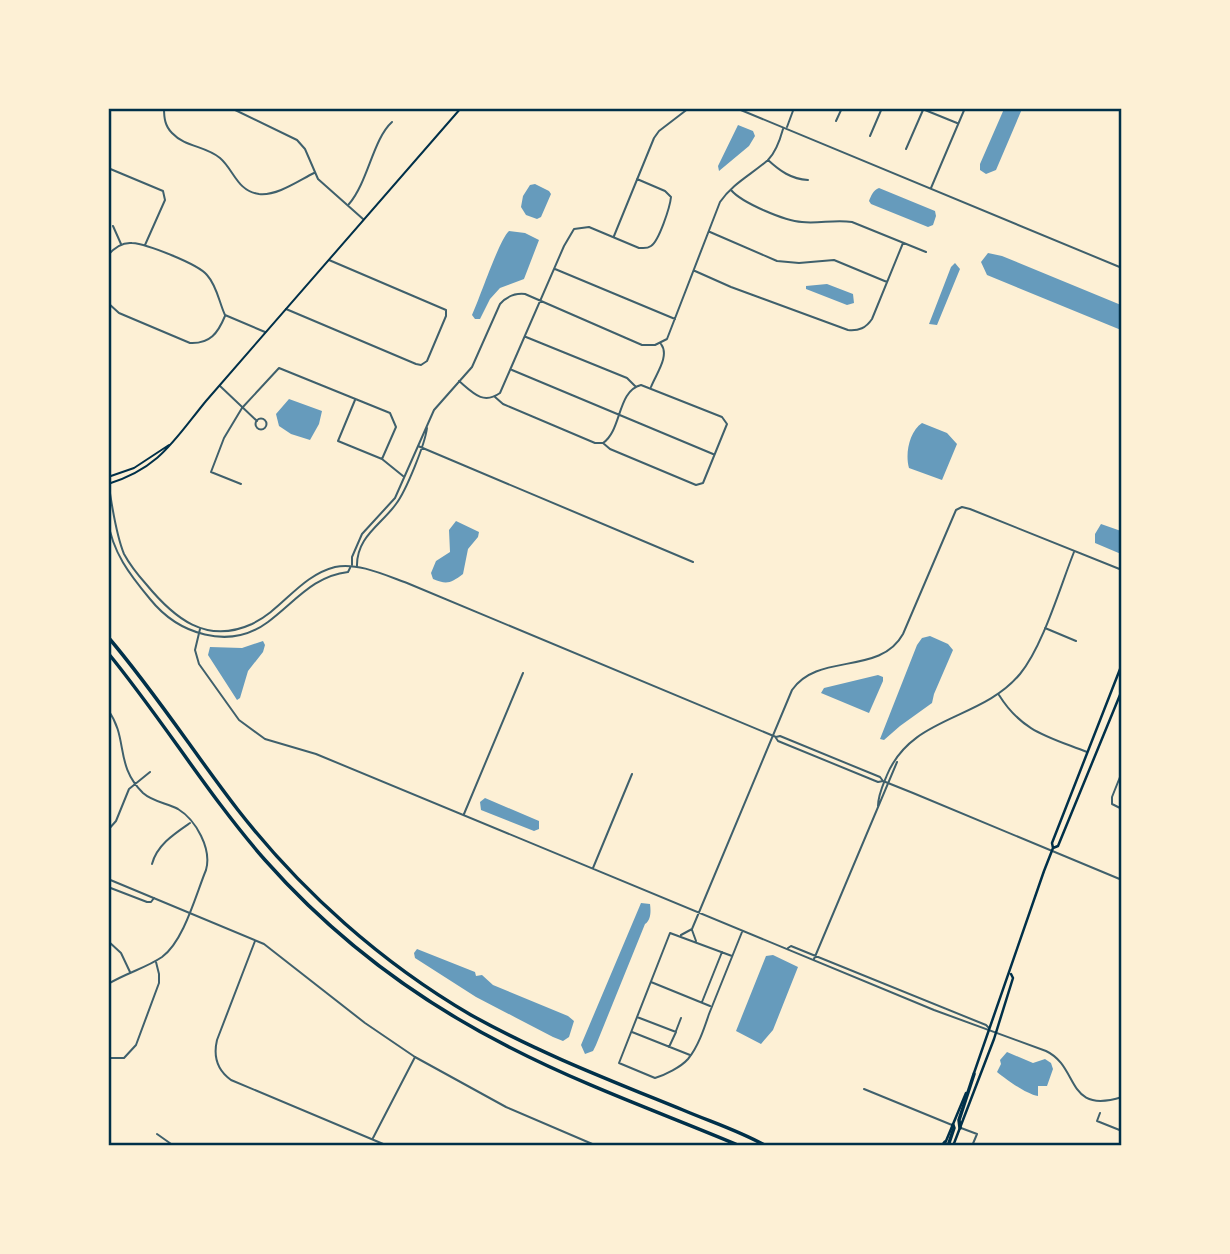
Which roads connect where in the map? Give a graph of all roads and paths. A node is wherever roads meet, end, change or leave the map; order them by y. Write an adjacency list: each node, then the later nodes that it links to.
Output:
1 (164, 108): 19 (street)
2 (231, 108): 19 (street)
3 (461, 108): 25 (main road)
4 (689, 108): 20 (street)
5 (736, 108): 14 (street)
6 (794, 108): 14 (street)
7 (842, 108): 11 (street)
8 (882, 108): 15 (street)
9 (965, 108): 13 (street)
10 (921, 109): 13 (street); 16 (street)
11 (836, 121)
12 (392, 122): 24 (street)
13 (958, 124): 22 (street)
14 (785, 129): 17 (street); 22 (street)
15 (870, 136)
16 (906, 149)
17 (768, 160): 21 (street); 23 (street)
18 (108, 168): 31 (street)
19 (314, 173): 24 (street)
20 (637, 180): 28 (street); 28 (street)
21 (808, 180)
22 (931, 189): 36 (street)
23 (731, 190): 27 (street); 29 (street)
24 (347, 206): 25 (street)
25 (363, 219): 34 (main road)
26 (113, 226): 30 (street)
27 (709, 232): 37 (street); 38 (street)
28 (613, 237): 35 (street)
29 (903, 243): 32 (street); 38 (street)
30 (121, 245): 31 (street); 33 (street)
31 (145, 246): 42 (street)
32 (926, 252)
33 (108, 254)
34 (328, 259): 41 (main road); 41 (street)
35 (554, 268): 39 (street); 43 (street)
36 (1122, 268)
37 (694, 271): 38 (street); 43 (street)
38 (888, 282)
39 (540, 301): 45 (street); 46 (street); 48 (street)
40 (108, 303): 42 (street)
41 (286, 309): 44 (main road)
42 (225, 315): 44 (street)
43 (675, 319): 46 (street)
44 (265, 332): 49 (main road)
45 (525, 337): 47 (street); 50 (street)
46 (660, 344): 51 (street)
47 (512, 370): 52 (street); 55 (street)
48 (459, 381): 52 (street); 57 (street)
49 (220, 386): 54 (street); 59 (main road)
50 (635, 387): 51 (street); 55 (street)
51 (650, 387): 62 (street)
52 (495, 397): 58 (street)
53 (355, 399): 54 (street); 63 (street); 63 (street)
54 (242, 408): 56 (street); 66 (street)
55 (620, 415): 58 (street); 62 (street)
56 (257, 421)
57 (427, 427): 60 (street); 61 (street)
58 (603, 443): 62 (street)
59 (170, 445): 65 (main road); 65 (main road)
60 (418, 446): 61 (street); 64 (street)
61 (422, 447): 69 (street); 71 (street)
62 (714, 454)
63 (382, 459): 64 (street)
64 (404, 477): 70 (street)
65 (109, 484): 73 (street)
66 (241, 484)
67 (108, 520): 75 (street)
68 (1075, 551): 72 (street); 74 (street); 84 (street)
69 (693, 562)
70 (351, 567): 71 (street); 73 (street); 75 (street)
71 (357, 567): 84 (street)
72 (1122, 570)
73 (200, 628): 75 (street)
74 (1044, 628): 77 (street); 82 (street)
75 (198, 634): 95 (street)
76 (108, 637): 149 (highway)
77 (1076, 641)
78 (108, 653): 148 (highway)
79 (1122, 664): 85 (main road)
80 (523, 673): 95 (street)
81 (1122, 690): 98 (main road)
82 (998, 694): 85 (street); 86 (street)
83 (108, 710): 91 (street)
84 (774, 736): 90 (street); 90 (street); 106 (street)
85 (1087, 752): 98 (main road)
86 (896, 760): 90 (street); 92 (street)
87 (150, 772): 91 (street)
88 (1122, 772): 94 (street)
89 (632, 774): 100 (street)
90 (884, 782): 92 (street); 93 (street)
91 (135, 783): 96 (street); 97 (street)
92 (889, 784): 93 (street); 98 (street)
93 (877, 806): 115 (street)
94 (1122, 809)
95 (464, 815): 100 (street)
96 (190, 822): 99 (street); 105 (street)
97 (108, 830)
98 (1052, 850): 102 (street); 120 (main road)
99 (152, 864)
100 (593, 869): 106 (street)
101 (108, 879): 104 (street)
102 (1122, 880)
103 (108, 887): 104 (street)
104 (154, 898): 105 (street)
105 (189, 913): 110 (street); 118 (street)
106 (699, 913): 107 (street); 108 (street)
107 (692, 929): 109 (street); 112 (street)
108 (742, 931): 113 (street); 116 (street)
109 (681, 935): 112 (street); 121 (street)
110 (255, 940): 133 (street); 143 (street)
111 (108, 941): 119 (street)
112 (696, 941): 114 (street)
113 (787, 948): 115 (street); 117 (street)
114 (722, 952): 116 (street); 123 (street)
115 (816, 954): 117 (street); 127 (street)
116 (732, 956): 124 (street)
117 (814, 960): 127 (street)
118 (155, 961): 119 (street); 134 (street)
119 (130, 973): 122 (street)
120 (1010, 973): 127 (main road); 130 (main road)
121 (650, 982): 123 (street); 125 (street)
122 (108, 984)
123 (702, 1003): 124 (street)
124 (712, 1007): 132 (street)
125 (636, 1017): 128 (street); 129 (street)
126 (681, 1018): 129 (street)
127 (990, 1030): 130 (street); 135 (main road)
128 (631, 1031): 131 (street); 132 (street)
129 (676, 1032): 131 (street)
130 (997, 1032): 137 (street); 140 (main road)
131 (669, 1047): 132 (street)
132 (691, 1055)
133 (415, 1057): 143 (street); 147 (street)
134 (108, 1058)
135 (974, 1074): 139 (main road); 140 (highway)
136 (864, 1089): 139 (street)
137 (1122, 1097)
138 (1100, 1113): 141 (street)
139 (953, 1125): 144 (highway)
140 (960, 1128): 144 (main road); 150 (street)
141 (1122, 1131)
142 (157, 1134): 145 (street)
143 (373, 1139): 146 (street)
144 (946, 1145)
145 (174, 1146)
146 (388, 1146)
147 (597, 1146)
148 (740, 1146)
149 (768, 1146)
150 (972, 1146)

